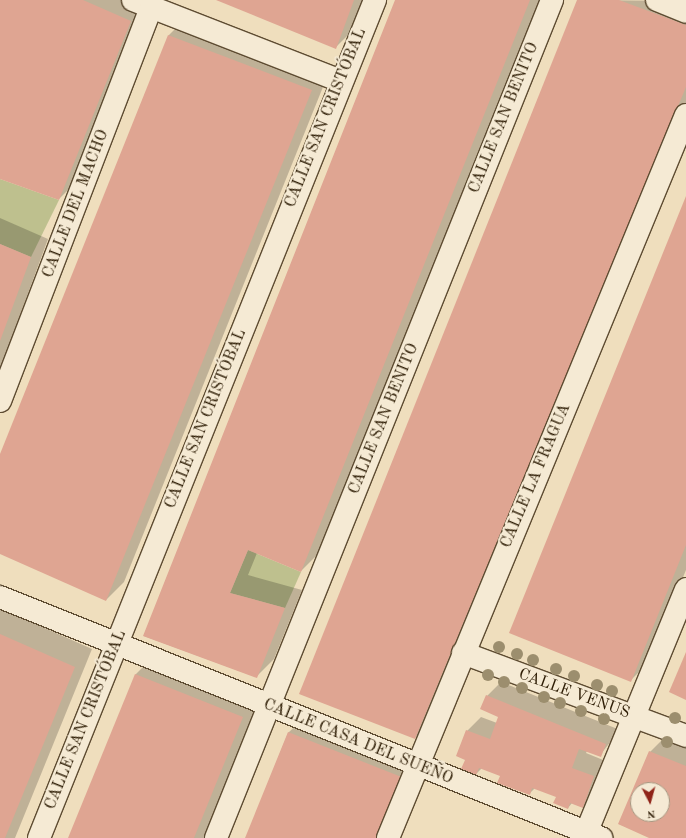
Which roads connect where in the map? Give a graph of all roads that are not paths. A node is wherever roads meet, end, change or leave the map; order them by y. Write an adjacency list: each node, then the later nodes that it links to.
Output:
1 (375, 0): 6 (street, CALLE SAN CRISTÓBAL)
2 (552, 0): 13 (street, CALLE SAN BENITO)
3 (657, 0): 5 (street)
4 (142, 4): 6 (street); 8 (street, CALLE DEL MACHO)
5 (686, 12)
6 (341, 82): 11 (street, CALLE SAN CRISTÓBAL)
7 (686, 115): 12 (street, CALLE LA FRAGUA)
8 (0, 401)
9 (686, 589): 14 (street)
10 (0, 597): 11 (street, CALLE CASA DEL SUEÑO)
11 (116, 646): 13 (street, CALLE CASA DEL SUEÑO); 18 (street, CALLE SAN CRISTÓBAL)
12 (463, 653): 14 (street, CALLE VENUS); 16 (street, CALLE LA FRAGUA)
13 (269, 706): 16 (street, CALLE CASA DEL SUEÑO); 19 (street, CALLE SAN BENITO)
14 (634, 717): 15 (street, CALLE VENUS); 17 (street)
15 (686, 736)
16 (416, 766): 17 (street, CALLE CASA DEL SUEÑO); 20 (street, CALLE LA FRAGUA)
17 (591, 836)
18 (39, 838)
19 (216, 838)
20 (388, 838)

